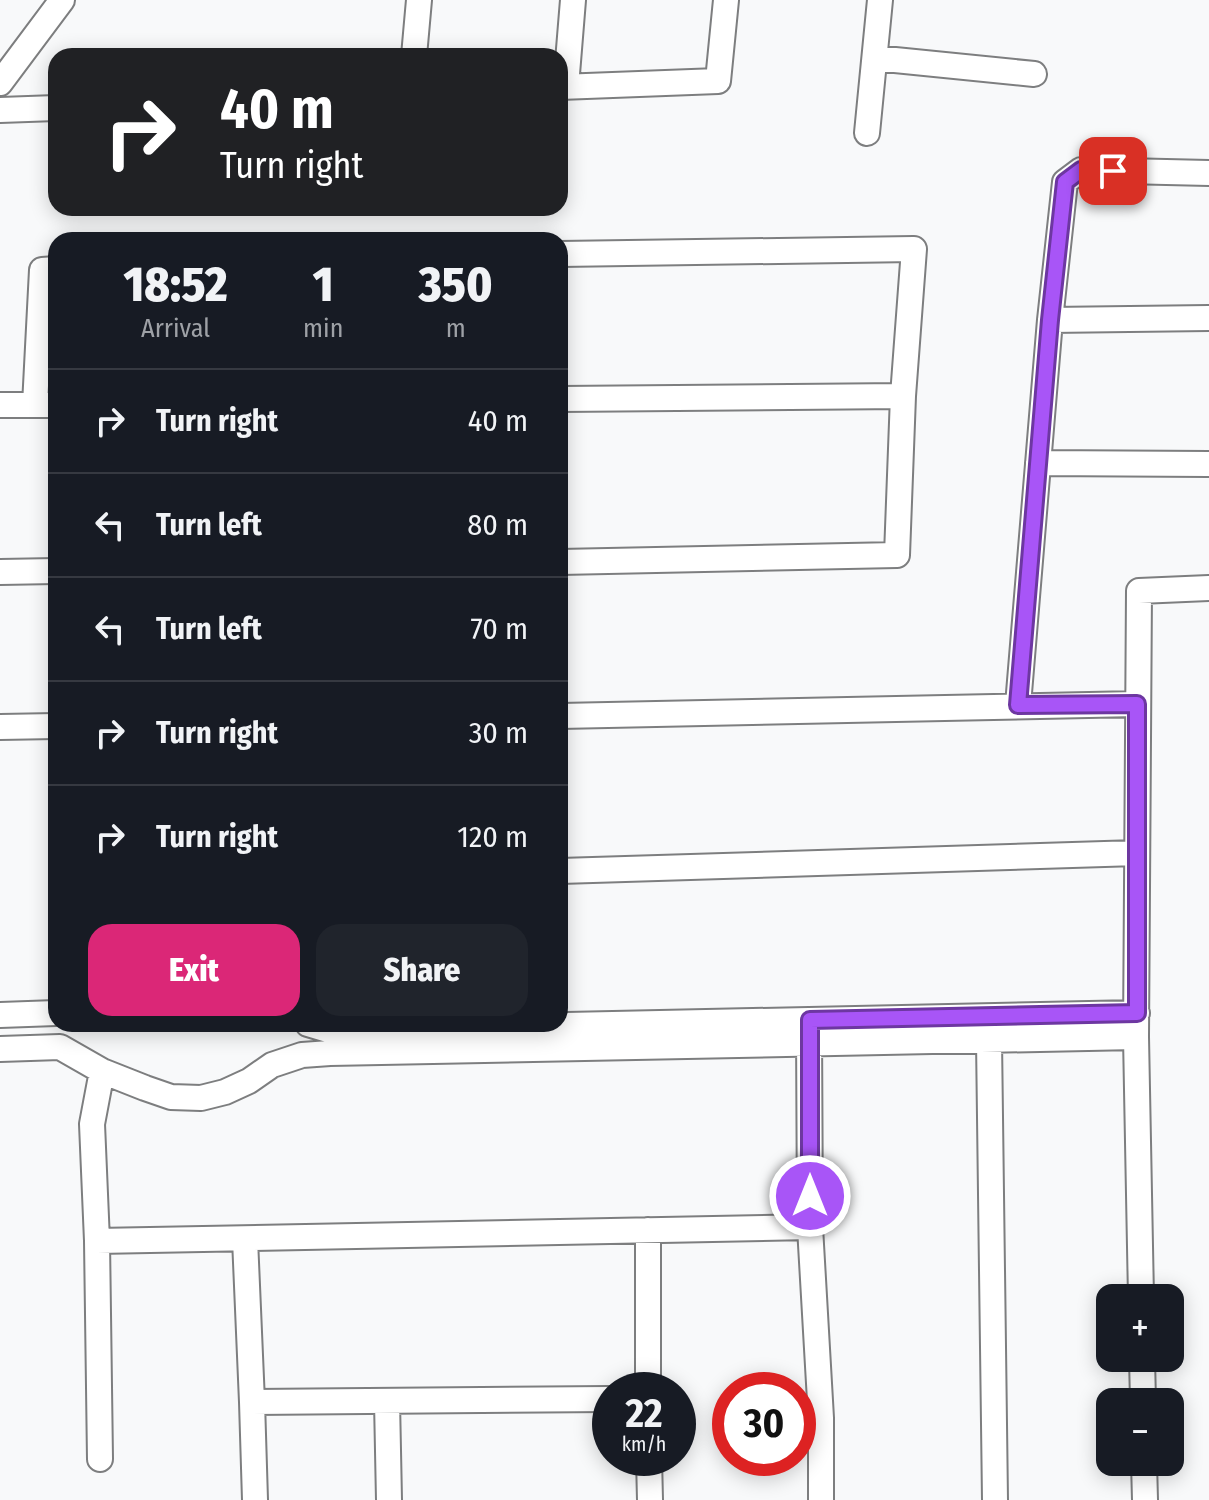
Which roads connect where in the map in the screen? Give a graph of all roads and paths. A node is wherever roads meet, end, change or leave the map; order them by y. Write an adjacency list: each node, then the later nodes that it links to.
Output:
1 (62, 0): 10 (street)
2 (419, 0): 6 (street)
3 (573, 0): 7 (street)
4 (726, 0): 11 (street)
5 (880, 0): 8 (street)
6 (415, 48)
7 (567, 48)
8 (875, 58): 9 (street); 14 (street)
9 (1034, 74)
10 (0, 83)
11 (568, 86)
12 (48, 108): 13 (street)
13 (0, 110)
14 (867, 133)
15 (1209, 173): 19 (street)
16 (568, 254): 20 (street)
17 (48, 270): 23 (street)
18 (1209, 318): 19 (street)
19 (1050, 320): 24 (street)
20 (903, 396): 21 (street); 26 (street)
21 (568, 399)
22 (0, 405): 23 (street)
23 (45, 405)
24 (1038, 463): 25 (street); 31 (street)
25 (1209, 464)
26 (568, 562)
27 (48, 571): 28 (street)
28 (0, 572)
29 (1209, 588): 30 (street)
30 (1137, 704): 31 (street); 35 (street)
31 (1018, 705): 32 (street)
32 (568, 716)
33 (48, 726): 34 (street)
34 (0, 727)
35 (1137, 853): 36 (street); 39 (street)
36 (568, 871)
37 (48, 1013): 38 (street)
38 (0, 1015)
39 (1136, 1025): 42 (street); 45 (street); 52 (street)
40 (568, 1029): 42 (street)
41 (346, 1032): 44 (street)
42 (809, 1032): 44 (street); 45 (street); 48 (street)
43 (60, 1035): 46 (street); 47 (street)
44 (322, 1036): 47 (street)
45 (989, 1040): 64 (street)
46 (0, 1049)
47 (102, 1071): 51 (street)
48 (810, 1227): 49 (street); 63 (street)
49 (648, 1230): 50 (street); 53 (street)
50 (245, 1239): 51 (street); 56 (street)
51 (97, 1241): 57 (street)
52 (1141, 1284)
53 (648, 1372)
54 (592, 1399): 55 (street)
55 (387, 1401): 56 (street); 61 (street)
56 (252, 1402): 60 (street)
57 (100, 1459)
58 (649, 1476): 62 (street)
59 (1144, 1476): 65 (street)
60 (255, 1500)
61 (389, 1500)
62 (650, 1500)
63 (821, 1500)
64 (995, 1500)
65 (1145, 1500)

